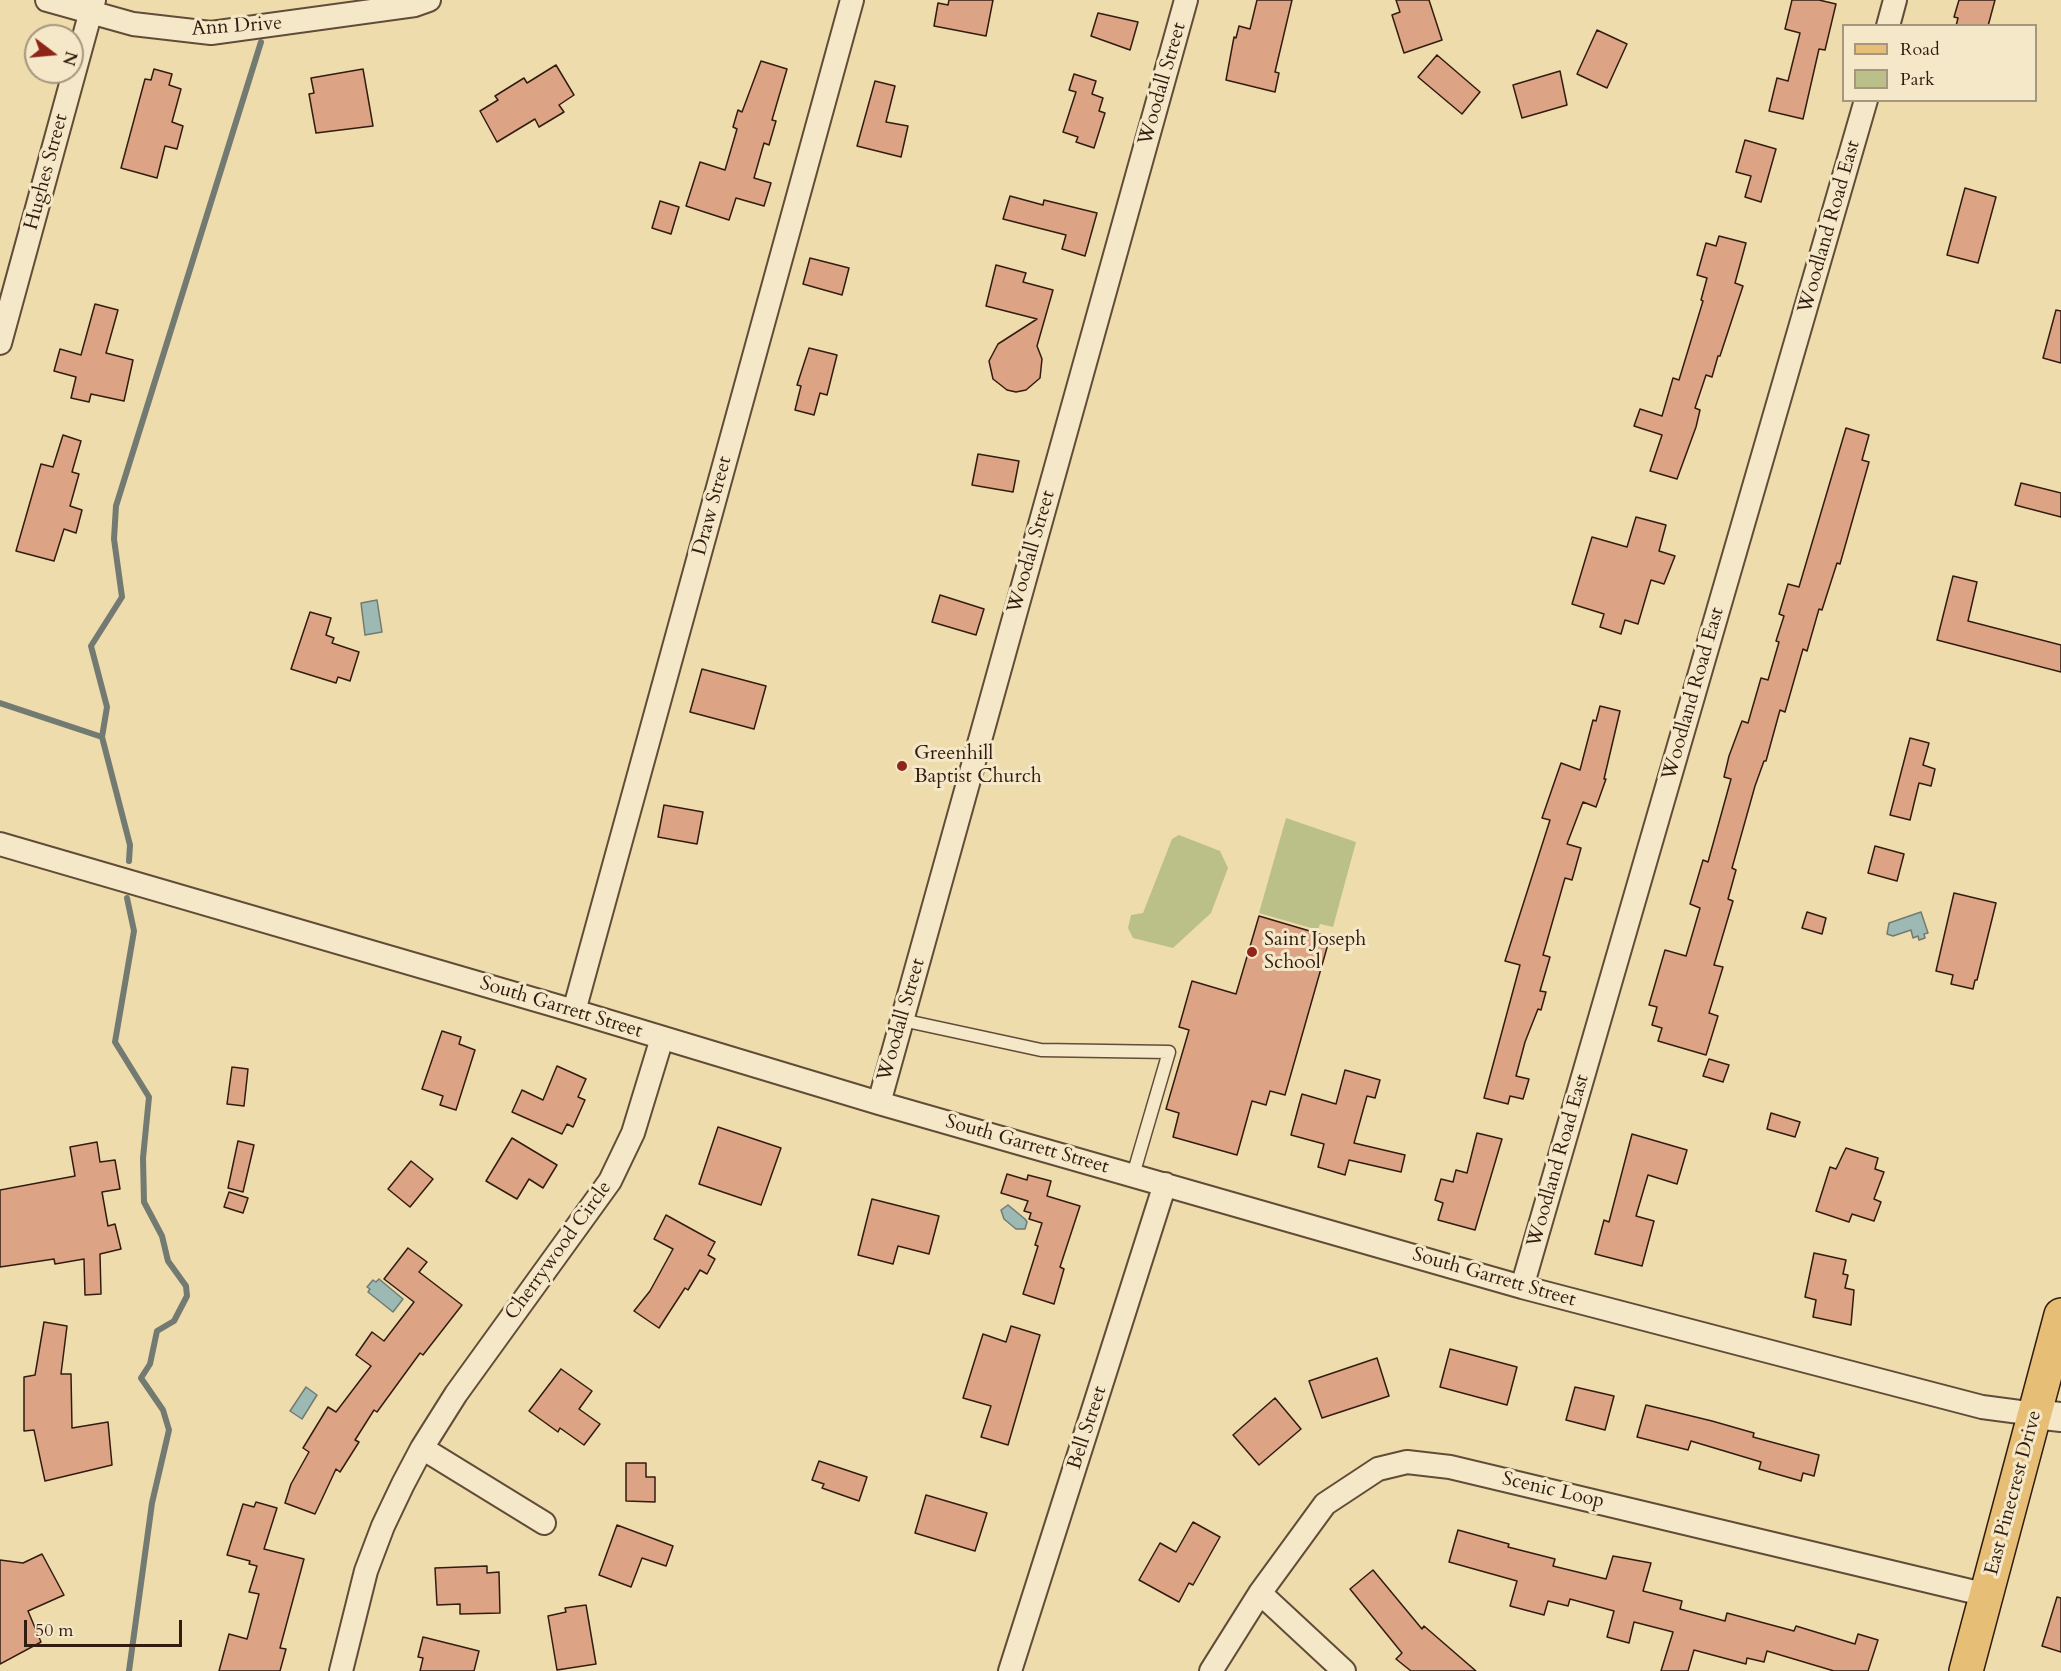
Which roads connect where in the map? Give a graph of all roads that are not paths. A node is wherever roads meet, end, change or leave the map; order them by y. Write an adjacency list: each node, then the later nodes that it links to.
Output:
1 (47, 0): 6 (street, Ann Drive)
2 (429, 0): 6 (street, Ann Drive)
3 (852, 0): 11 (street, Draw Street)
4 (1186, 0): 12 (street, Woodall Street)
5 (1895, 0): 7 (street)
6 (92, 6): 9 (street, Hughes Street)
7 (1889, 24)
8 (1865, 102): 17 (street, Woodland Road East)
9 (0, 343)
10 (0, 844): 11 (street, South Garrett Street)
11 (574, 1011): 13 (street, South Garrett Street)
12 (902, 1020): 14 (street, Woodall Street); 15 (lane)
13 (663, 1038): 14 (street, South Garrett Street); 20 (street, Cherrywood Circle)
14 (879, 1103): 15 (street, South Garrett Street)
15 (1133, 1175): 16 (street, South Garrett Street)
16 (1165, 1184): 17 (street, South Garrett Street); 25 (street, Bell Street)
17 (1522, 1287): 19 (street, South Garrett Street)
18 (2061, 1315): 19 (main road, East Pinecrest Drive)
19 (2048, 1416): 23 (main road, East Pinecrest Drive)
20 (422, 1448): 21 (street); 24 (street, Cherrywood Circle)
21 (544, 1523)
22 (1260, 1593): 23 (street, Scenic Loop); 26 (street, Scenic Loop); 27 (street)
23 (1987, 1595): 28 (main road, East Pinecrest Drive)
24 (340, 1671)
25 (1010, 1671)
26 (1211, 1671)
27 (1344, 1671)
28 (1966, 1671)

